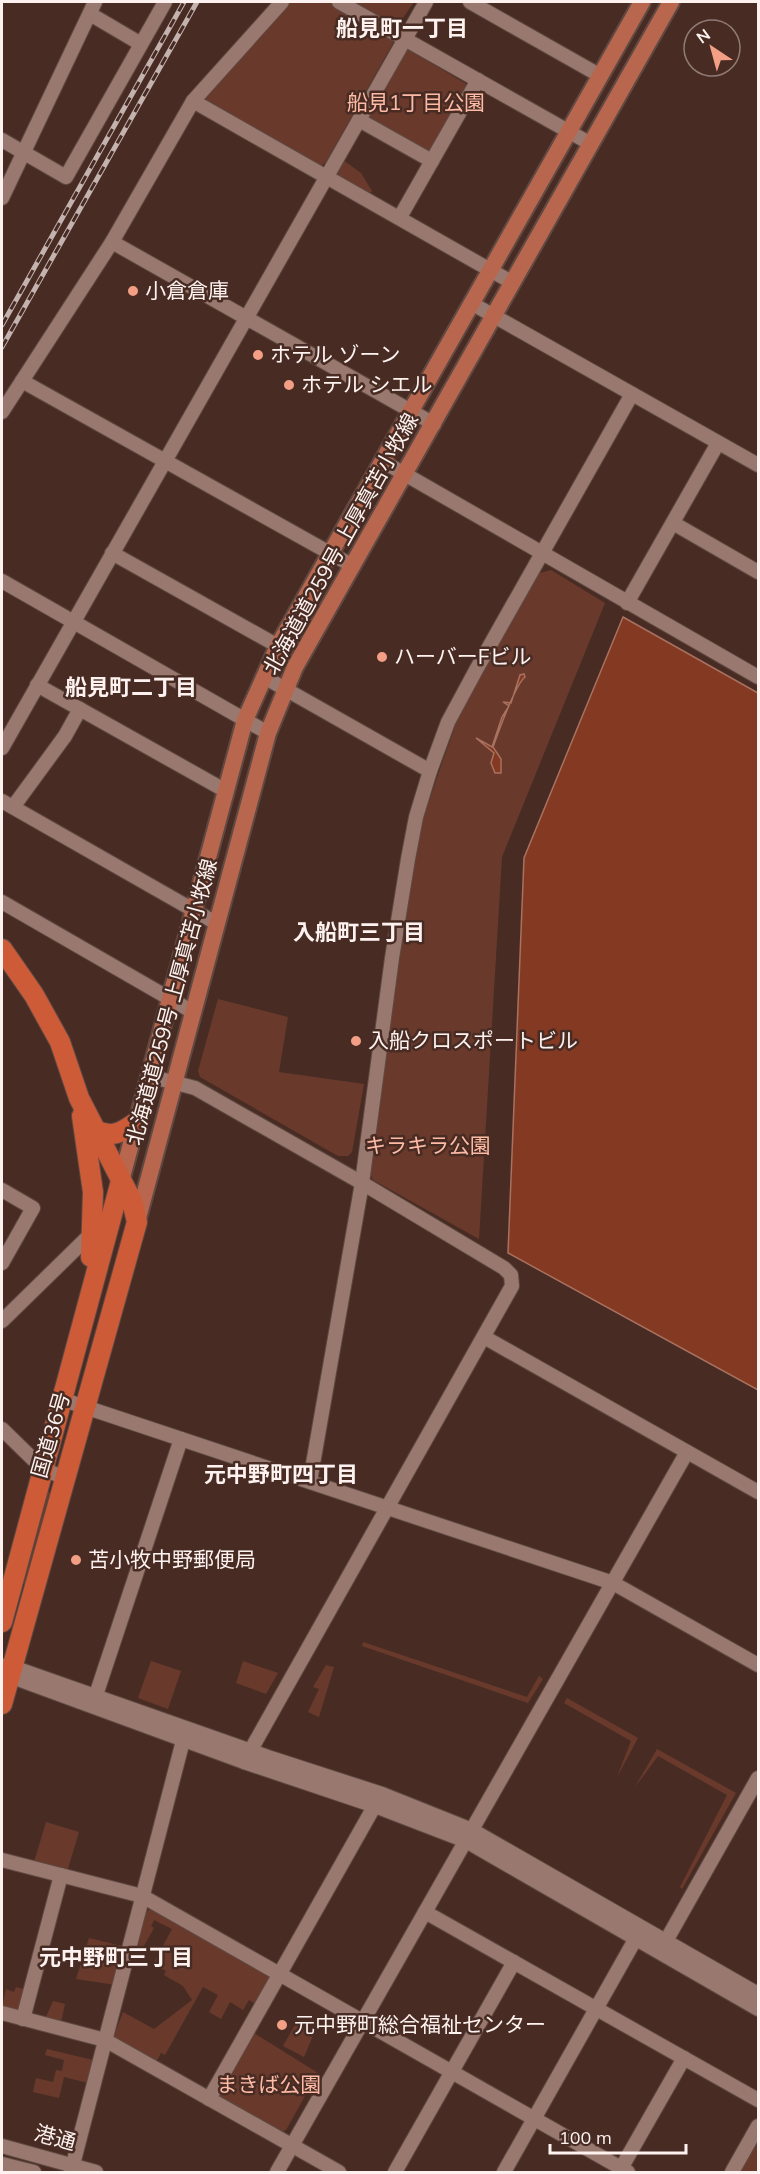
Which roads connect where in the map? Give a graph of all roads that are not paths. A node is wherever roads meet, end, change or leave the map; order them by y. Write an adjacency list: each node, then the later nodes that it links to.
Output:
1 (165, 2): 10 (street)
2 (282, 2): 13 (street)
3 (339, 2): 9 (street)
4 (426, 2): 9 (street)
5 (470, 2): 11 (street)
6 (642, 2): 11 (main road, 北海道道259号 上厚真苫小牧線)
7 (671, 2): 17 (main road, 北海道道259号 上厚真苫小牧線)
8 (92, 8): 10 (street); 18 (street)
9 (405, 39): 12 (street); 14 (street)
10 (141, 44): 18 (street)
11 (599, 75): 15 (main road, 北海道道259号 上厚真苫小牧線)
12 (478, 80): 15 (street); 19 (street)
13 (193, 100): 20 (street); 23 (street)
14 (359, 120): 19 (street); 20 (street)
15 (567, 130): 17 (street); 24 (main road, 北海道道259号 上厚真苫小牧線)
16 (2, 140): 18 (street)
17 (591, 144): 25 (main road, 北海道道259号 上厚真苫小牧線)
18 (22, 152): 21 (street)
19 (432, 161): 22 (street)
20 (327, 176): 22 (street); 28 (street)
21 (2, 198)
22 (400, 217): 24 (street)
23 (112, 242): 28 (street); 29 (street)
24 (490, 269): 25 (street); 26 (main road, 北海道道259号 上厚真苫小牧線)
25 (513, 283): 27 (main road, 北海道道259号 上厚真苫小牧線)
26 (471, 303): 27 (street); 31 (main road, 北海道道259号 上厚真苫小牧線)
27 (494, 316): 30 (street); 33 (main road, 北海道道259号 上厚真苫小牧線)
28 (246, 318): 31 (street); 36 (street)
29 (22, 381): 32 (street); 36 (street)
30 (632, 394): 34 (street); 41 (street)
31 (410, 411): 33 (street); 35 (main road, 北海道道259号 上厚真苫小牧線)
32 (2, 412)
33 (434, 424): 38 (main road, 北海道道259号 上厚真苫小牧線)
34 (718, 443): 37 (street); 39 (street)
35 (382, 461): 38 (street); 42 (main road, 北海道道259号 上厚真苫小牧線)
36 (164, 462): 40 (street); 42 (street)
37 (759, 465)
38 (405, 475): 41 (street); 43 (main road, 北海道道259号 上厚真苫小牧線)
39 (672, 523): 44 (street); 46 (street)
40 (112, 553): 47 (street); 48 (street)
41 (541, 553): 46 (street); 57 (street)
42 (331, 554): 43 (street); 48 (main road, 北海道道259号 上厚真苫小牧線)
43 (353, 566): 52 (main road, 北海道道259号 上厚真苫小牧線)
44 (759, 572)
45 (2, 584): 47 (street)
46 (627, 603): 50 (street)
47 (73, 622): 51 (street); 54 (street)
48 (278, 646): 49 (main road, 北海道道259号 上厚真苫小牧線)
49 (264, 677): 52 (street); 54 (main road, 北海道道259号 上厚真苫小牧線)
50 (759, 677)
51 (37, 685): 53 (street); 56 (street)
52 (285, 689): 55 (main road, 北海道道259号 上厚真苫小牧線); 57 (street)
53 (80, 709): 58 (street); 59 (street)
54 (245, 720): 55 (street); 58 (main road, 北海道道259号 上厚真苫小牧線)
55 (268, 733): 62 (main road, 北海道道259号 上厚真苫小牧線)
56 (2, 748)
57 (430, 771): 73 (street)
58 (226, 791): 61 (main road, 北海道道259号 上厚真苫小牧線)
59 (7, 804): 61 (street)
60 (2, 902): 64 (street)
61 (194, 911): 62 (street); 64 (main road, 北海道道259号 上厚真苫小牧線)
62 (216, 923): 65 (main road, 北海道道259号 上厚真苫小牧線)
63 (2, 949): 68 (highway, 国道36号)
64 (170, 999): 65 (street); 66 (main road, 北海道道259号 上厚真苫小牧線)
65 (193, 1011): 67 (main road, 北海道道259号 上厚真苫小牧線)
66 (149, 1076): 67 (street); 69 (main road, 北海道道259号 上厚真苫小牧線)
67 (174, 1082): 72 (main road, 北海道道259号 上厚真苫小牧線); 73 (street)
68 (79, 1098): 70 (highway, 国道36号); 71 (highway, 国道36号)
69 (138, 1121): 70 (highway); 74 (main road, 北海道道259号 上厚真苫小牧線)
70 (95, 1130): 74 (highway, 国道36号)
71 (87, 1158): 74 (highway); 77 (highway, 国道36号)
72 (149, 1175): 74 (main road); 76 (main road, 北海道道259号 上厚真苫小牧線)
73 (362, 1183): 81 (street); 89 (street)
74 (122, 1185): 76 (highway, 国道36号); 79 (highway, 国道36号)
75 (2, 1190): 78 (street)
76 (137, 1222): 83 (highway, 国道36号)
77 (93, 1232): 79 (highway, 国道36号); 80 (street)
78 (2, 1263)
79 (87, 1304): 82 (highway, 国道36号)
80 (2, 1321)
81 (484, 1337): 86 (street); 91 (street)
82 (62, 1400): 83 (street); 87 (highway, 国道36号)
83 (84, 1407): 85 (street); 88 (highway, 国道36号)
84 (2, 1430): 87 (street)
85 (181, 1438): 89 (street); 97 (street)
86 (687, 1452): 90 (street); 92 (street)
87 (42, 1468): 88 (street); 93 (highway, 国道36号)
88 (64, 1478): 94 (highway, 国道36号)
89 (310, 1481): 91 (street)
90 (759, 1492)
91 (388, 1507): 92 (street); 100 (street)
92 (613, 1583): 95 (street); 103 (street)
93 (3, 1610): 94 (street)
94 (24, 1621): 96 (highway, 国道36号)
95 (759, 1665)
96 (6, 1670): 97 (street); 98 (highway, 国道36号); 99 (street)
97 (96, 1695): 99 (street)
98 (2, 1704)
99 (185, 1733): 100 (street); 106 (street)
100 (247, 1756): 102 (street)
101 (759, 1778): 109 (street)
102 (379, 1800): 103 (street); 111 (street)
103 (469, 1836): 107 (street); 108 (street)
104 (2, 1860): 105 (street)
105 (61, 1875): 106 (street); 116 (street)
106 (142, 1896): 111 (street); 118 (street)
107 (425, 1912): 110 (street); 117 (street)
108 (639, 1933): 109 (street); 113 (street)
109 (662, 1946): 112 (street); 114 (street)
110 (514, 1962): 113 (street); 120 (street)
111 (279, 1976): 117 (street); 121 (street)
112 (759, 1994)
113 (596, 2008): 119 (street); 123 (street)
114 (759, 2009)
115 (2, 2013): 116 (street)
116 (23, 2019): 118 (street)
117 (362, 2023): 120 (street); 126 (street)
118 (105, 2040): 121 (street); 128 (street)
119 (684, 2058): 122 (street); 129 (street)
120 (451, 2073): 123 (street); 134 (street)
121 (209, 2099): 126 (street)
122 (759, 2100)
123 (534, 2120): 129 (street); 135 (street)
124 (759, 2126): 136 (street)
125 (2, 2146): 128 (street, 港通)
126 (292, 2146): 132 (street); 133 (street)
127 (2, 2164): 130 (street, 港通)
128 (72, 2168): 131 (street, 港通)
129 (623, 2171)
130 (34, 2172)
131 (96, 2172)
132 (277, 2172)
133 (339, 2172)
134 (395, 2172)
135 (504, 2172)
136 (732, 2172)

